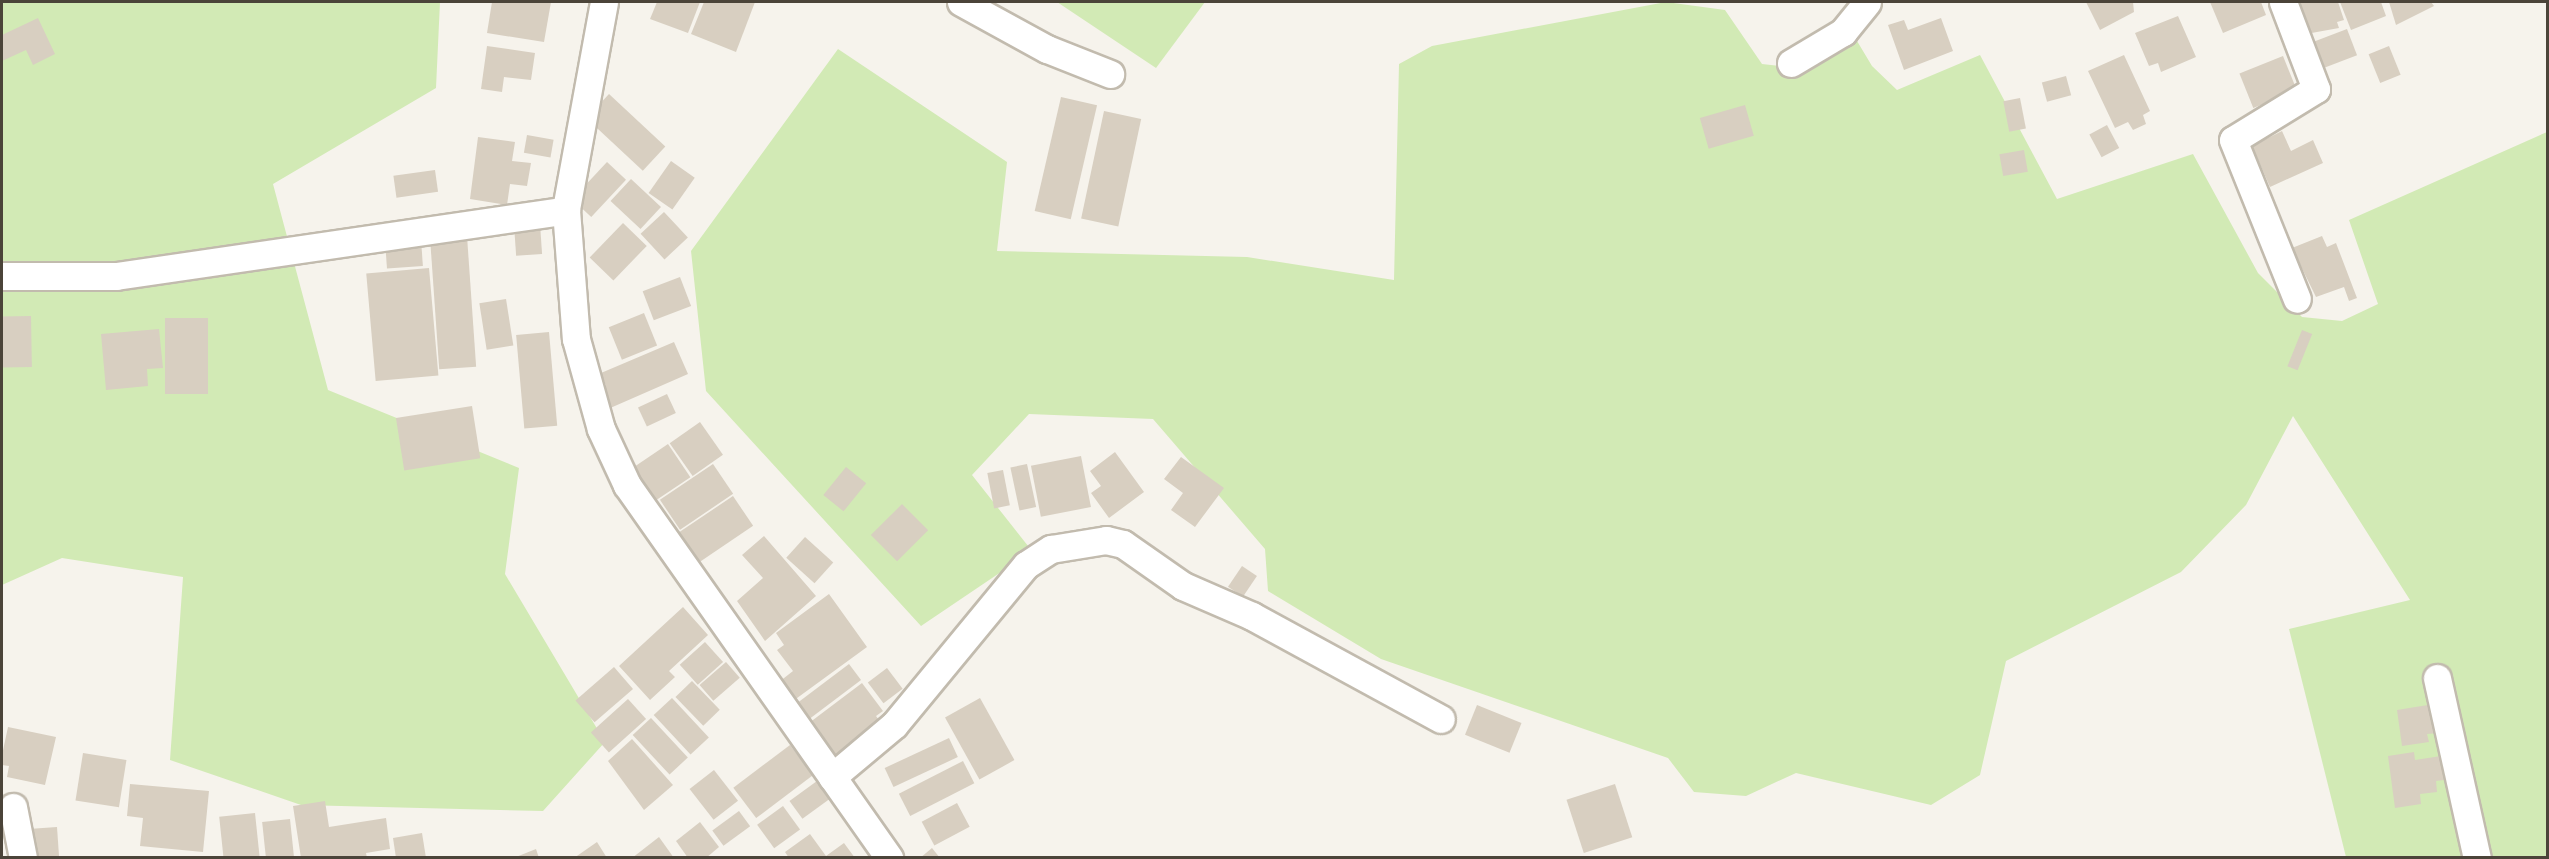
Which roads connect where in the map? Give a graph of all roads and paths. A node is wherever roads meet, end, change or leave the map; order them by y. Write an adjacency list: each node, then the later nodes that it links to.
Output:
1 (604, 2): 7 (street)
2 (962, 2): 6 (street)
3 (1867, 2): 5 (street)
4 (2283, 2): 9 (street)
5 (1791, 63)
6 (1110, 74)
7 (566, 210): 8 (street); 12 (street)
8 (2, 276)
9 (2297, 299)
10 (2436, 678): 16 (street)
11 (1441, 719): 12 (street)
12 (832, 777): 15 (street)
13 (13, 807): 14 (street)
14 (23, 858)
15 (890, 858)
16 (2477, 858)

